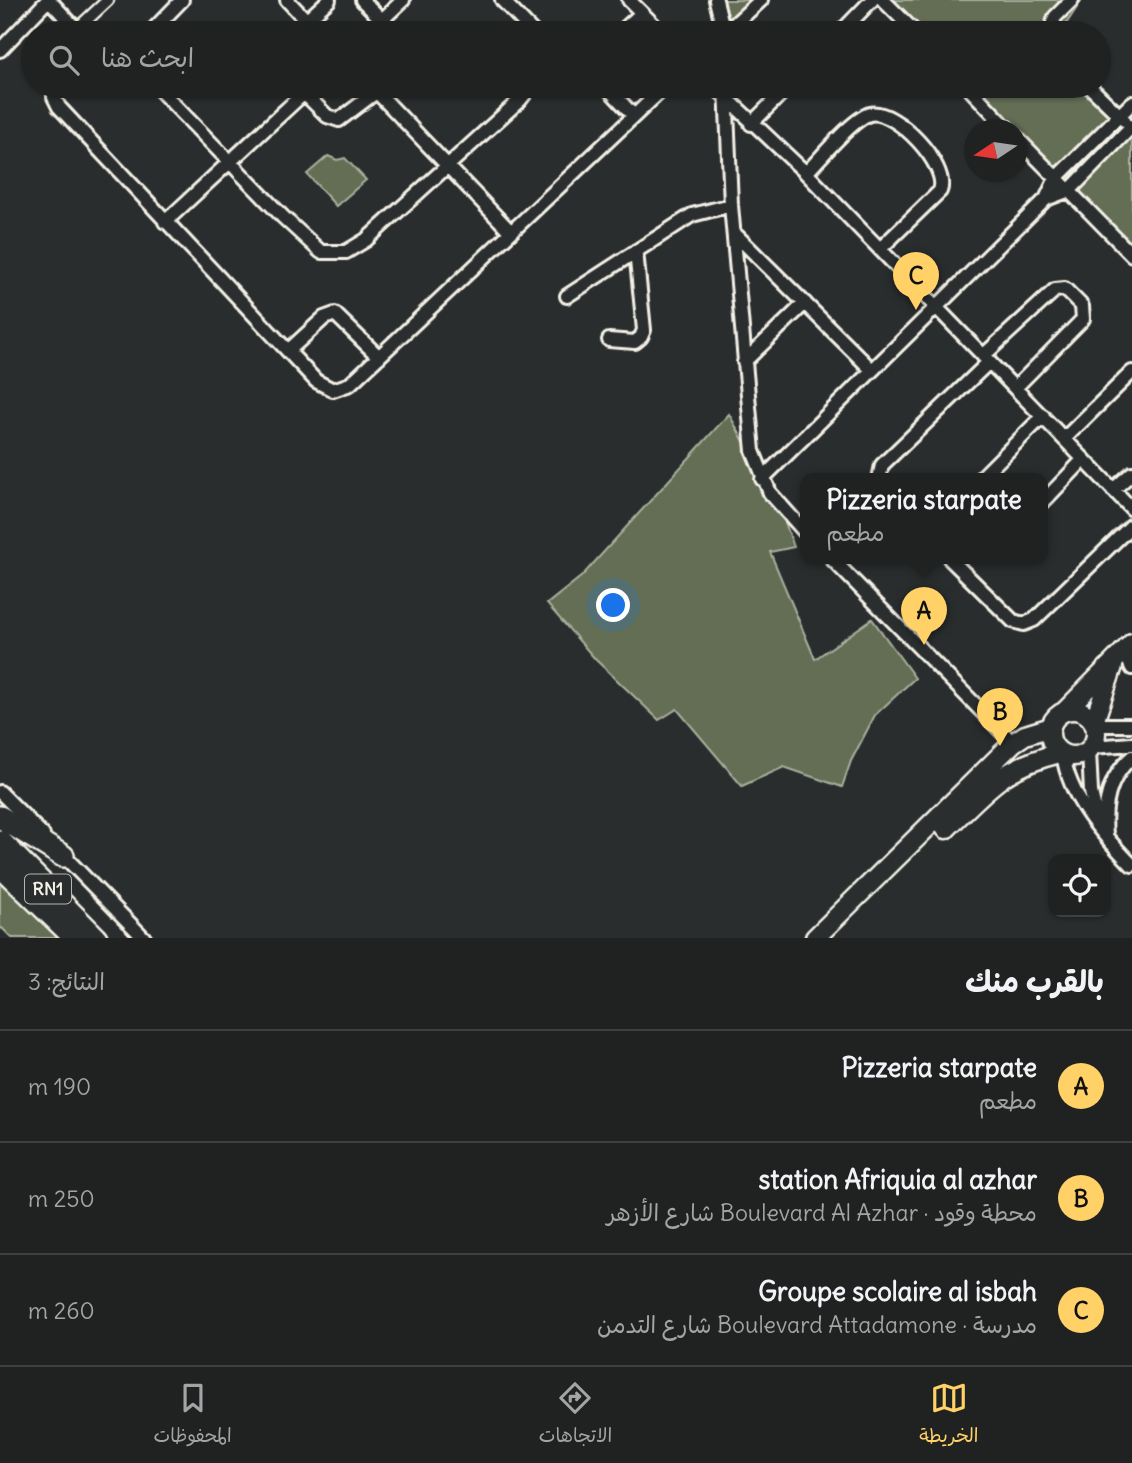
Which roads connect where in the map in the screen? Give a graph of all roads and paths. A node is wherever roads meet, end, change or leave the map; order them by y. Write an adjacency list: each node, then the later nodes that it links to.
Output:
1 (49, 0): 18 (street); 19 (street)
2 (108, 0): 20 (street)
3 (182, 0): 21 (street)
4 (287, 0): 17 (street)
5 (330, 0): 17 (street)
6 (362, 0): 16 (street)
7 (403, 0): 16 (street)
8 (502, 0): 22 (street)
9 (629, 0): 15 (street)
10 (716, 0): 25 (street)
11 (761, 0): 26 (street)
12 (872, 0): 27 (street)
13 (883, 0): 28 (street)
14 (1072, 0): 29 (street)
15 (642, 13): 23 (street); 24 (street)
16 (383, 19)
17 (307, 20)
18 (28, 21)
19 (69, 21)
20 (88, 21)
21 (162, 21)
22 (522, 21)
23 (633, 21)
24 (650, 21)
25 (721, 21)
26 (737, 21)
27 (852, 21)
28 (904, 21)
29 (1054, 21)
30 (21, 29): 31 (street)
31 (0, 50)
32 (54, 98): 60 (street)
33 (168, 98): 53 (street)
34 (292, 98): 53 (street)
35 (309, 98): 36 (street)
36 (368, 98)
37 (388, 98): 54 (street)
38 (519, 98): 54 (street)
39 (617, 98): 48 (street)
40 (653, 98): 48 (street)
41 (727, 98): 59 (street)
42 (732, 98): 50 (street)
43 (777, 98): 50 (street)
44 (978, 98): 49 (street)
45 (1101, 98): 47 (street)
46 (1132, 103): 47 (street)
47 (1119, 115): 51 (street); 56 (street)
48 (634, 116): 61 (street)
49 (998, 119)
50 (751, 124): 55 (street)
51 (1132, 127): 57 (street)
52 (1027, 148): 56 (street)
53 (230, 161): 54 (street); 60 (street)
54 (448, 167): 61 (street)
55 (806, 173): 63 (street); 63 (street)
56 (1056, 178): 57 (street); 58 (street)
57 (1070, 190): 58 (street); 65 (street)
58 (1046, 199): 68 (street)
59 (732, 205): 62 (street); 64 (street)
60 (165, 222): 70 (street)
61 (510, 230): 71 (street)
62 (734, 233): 67 (street); 73 (street)
63 (880, 249): 68 (street)
64 (636, 251): 66 (street); 69 (street)
65 (1132, 255)
66 (567, 296)
67 (806, 303): 73 (street); 74 (street)
68 (936, 306): 72 (street); 74 (street)
69 (609, 340)
70 (288, 351): 71 (street); 71 (street)
71 (379, 357)
72 (986, 359): 76 (street); 76 (street); 80 (street)
73 (744, 362): 83 (street)
74 (872, 370): 83 (street)
75 (1132, 372): 78 (street)
76 (1015, 388): 77 (street)
77 (1043, 416): 78 (street); 81 (street)
78 (1064, 439): 79 (street)
79 (1083, 460): 84 (street); 85 (street)
80 (880, 473)
81 (986, 473)
82 (1132, 473): 84 (street)
83 (762, 479): 88 (street)
84 (1113, 490): 86 (street)
85 (1048, 497)
86 (1132, 509)
87 (1132, 525): 90 (street)
88 (800, 527)
89 (837, 564): 97 (street)
90 (955, 564)
91 (1124, 651): 92 (street); 93 (main road); 94 (main road)
92 (1132, 668)
93 (1065, 711): 94 (main road); 96 (main road)
94 (1095, 723): 95 (street); 99 (main road)
95 (1132, 725)
96 (1051, 727): 97 (main road); 100 (main road)
97 (1013, 743): 112 (main road)
98 (1132, 744): 99 (street)
99 (1090, 749): 100 (main road); 104 (street)
100 (1062, 754): 104 (street); 113 (main road)
101 (1132, 757): 104 (street)
102 (0, 792): 106 (street)
103 (0, 817): 106 (highway)
104 (1105, 835): 107 (street)
105 (0, 841): 110 (highway, RN1)
106 (64, 856): 111 (street)
107 (1132, 865)
108 (0, 866): 109 (highway, RN1)
109 (75, 938)
110 (96, 938)
111 (144, 938)
112 (814, 938)
113 (832, 938)

